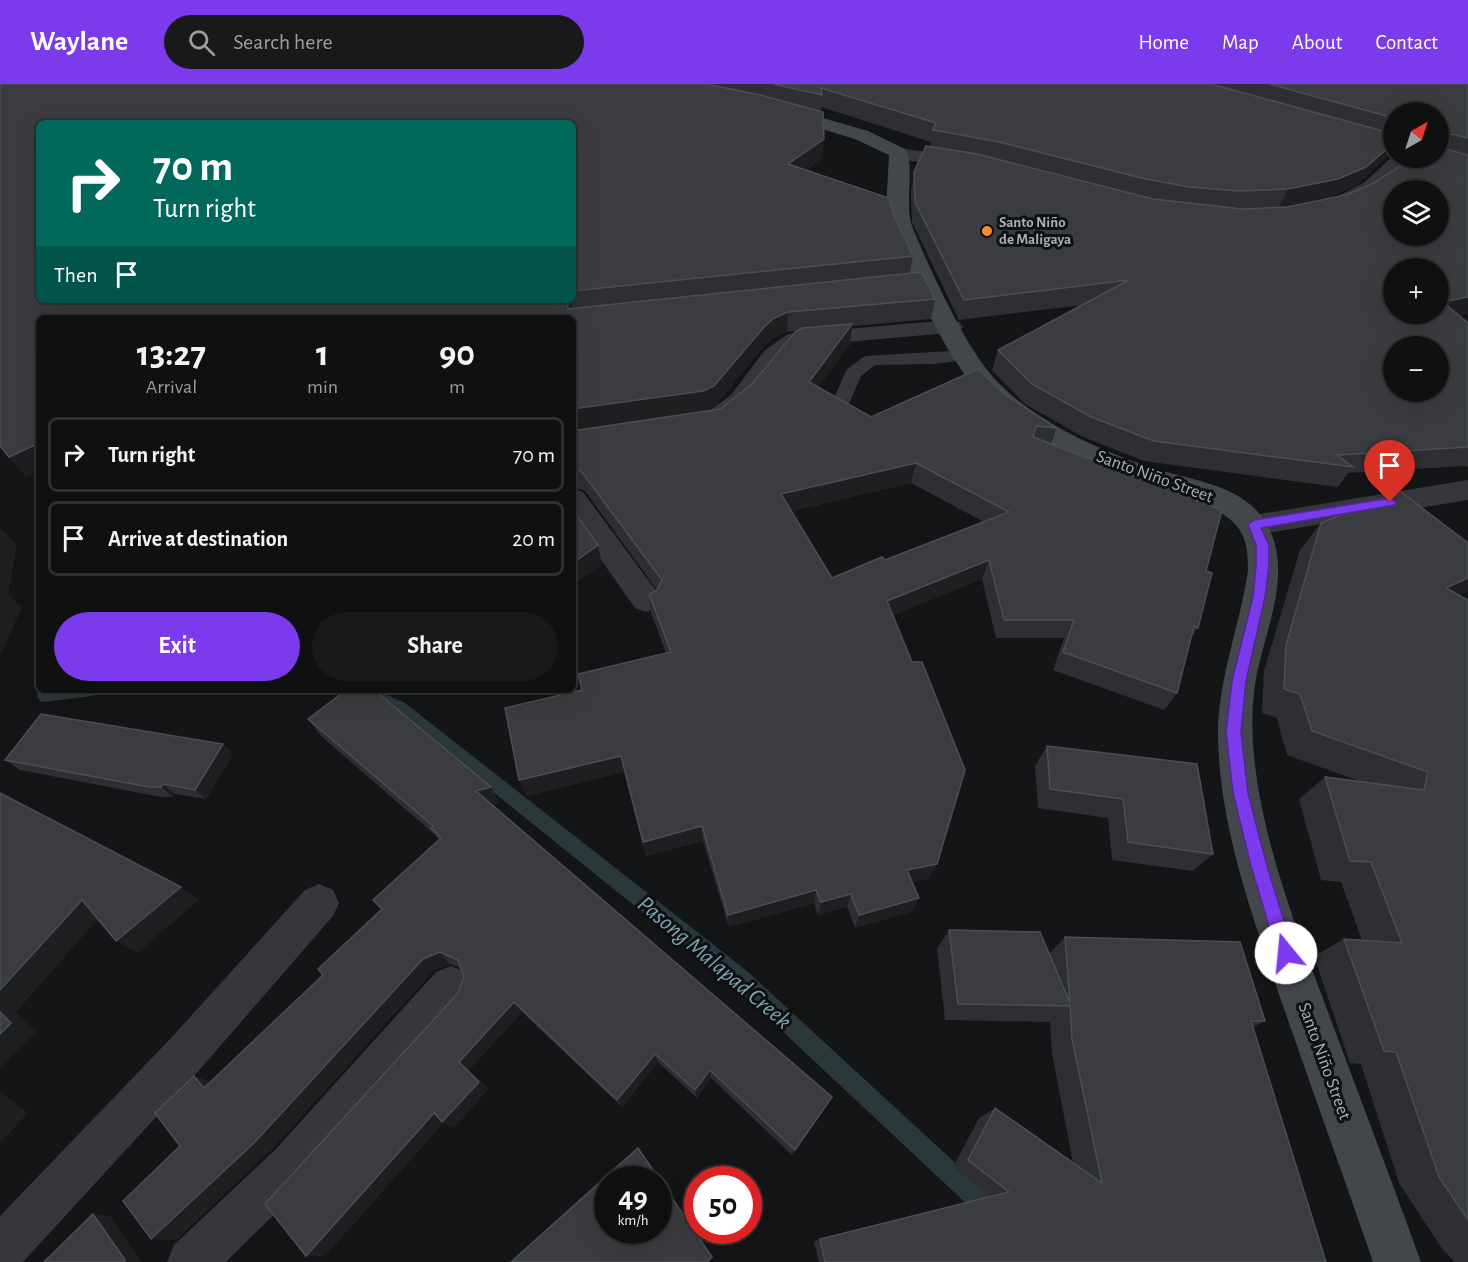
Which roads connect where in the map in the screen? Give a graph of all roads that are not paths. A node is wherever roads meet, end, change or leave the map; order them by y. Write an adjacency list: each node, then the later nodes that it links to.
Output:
1 (753, 105): 2 (main road)
2 (899, 154): 3 (street); 6 (main road, Santo Niño Street)
3 (980, 167)
4 (1391, 168): 5 (street)
5 (1323, 209)
6 (951, 327): 7 (main road, Santo Niño Street); 9 (street)
7 (968, 355): 8 (lane); 12 (main road, Santo Niño Street)
8 (838, 409)
9 (699, 423)
10 (1468, 490): 12 (street)
11 (576, 503): 13 (street)
12 (1254, 525): 18 (main road, Santo Niño Street)
13 (646, 600)
14 (319, 903): 16 (street)
15 (451, 987): 17 (street)
16 (0, 1251)
17 (191, 1262)
18 (1397, 1262)

